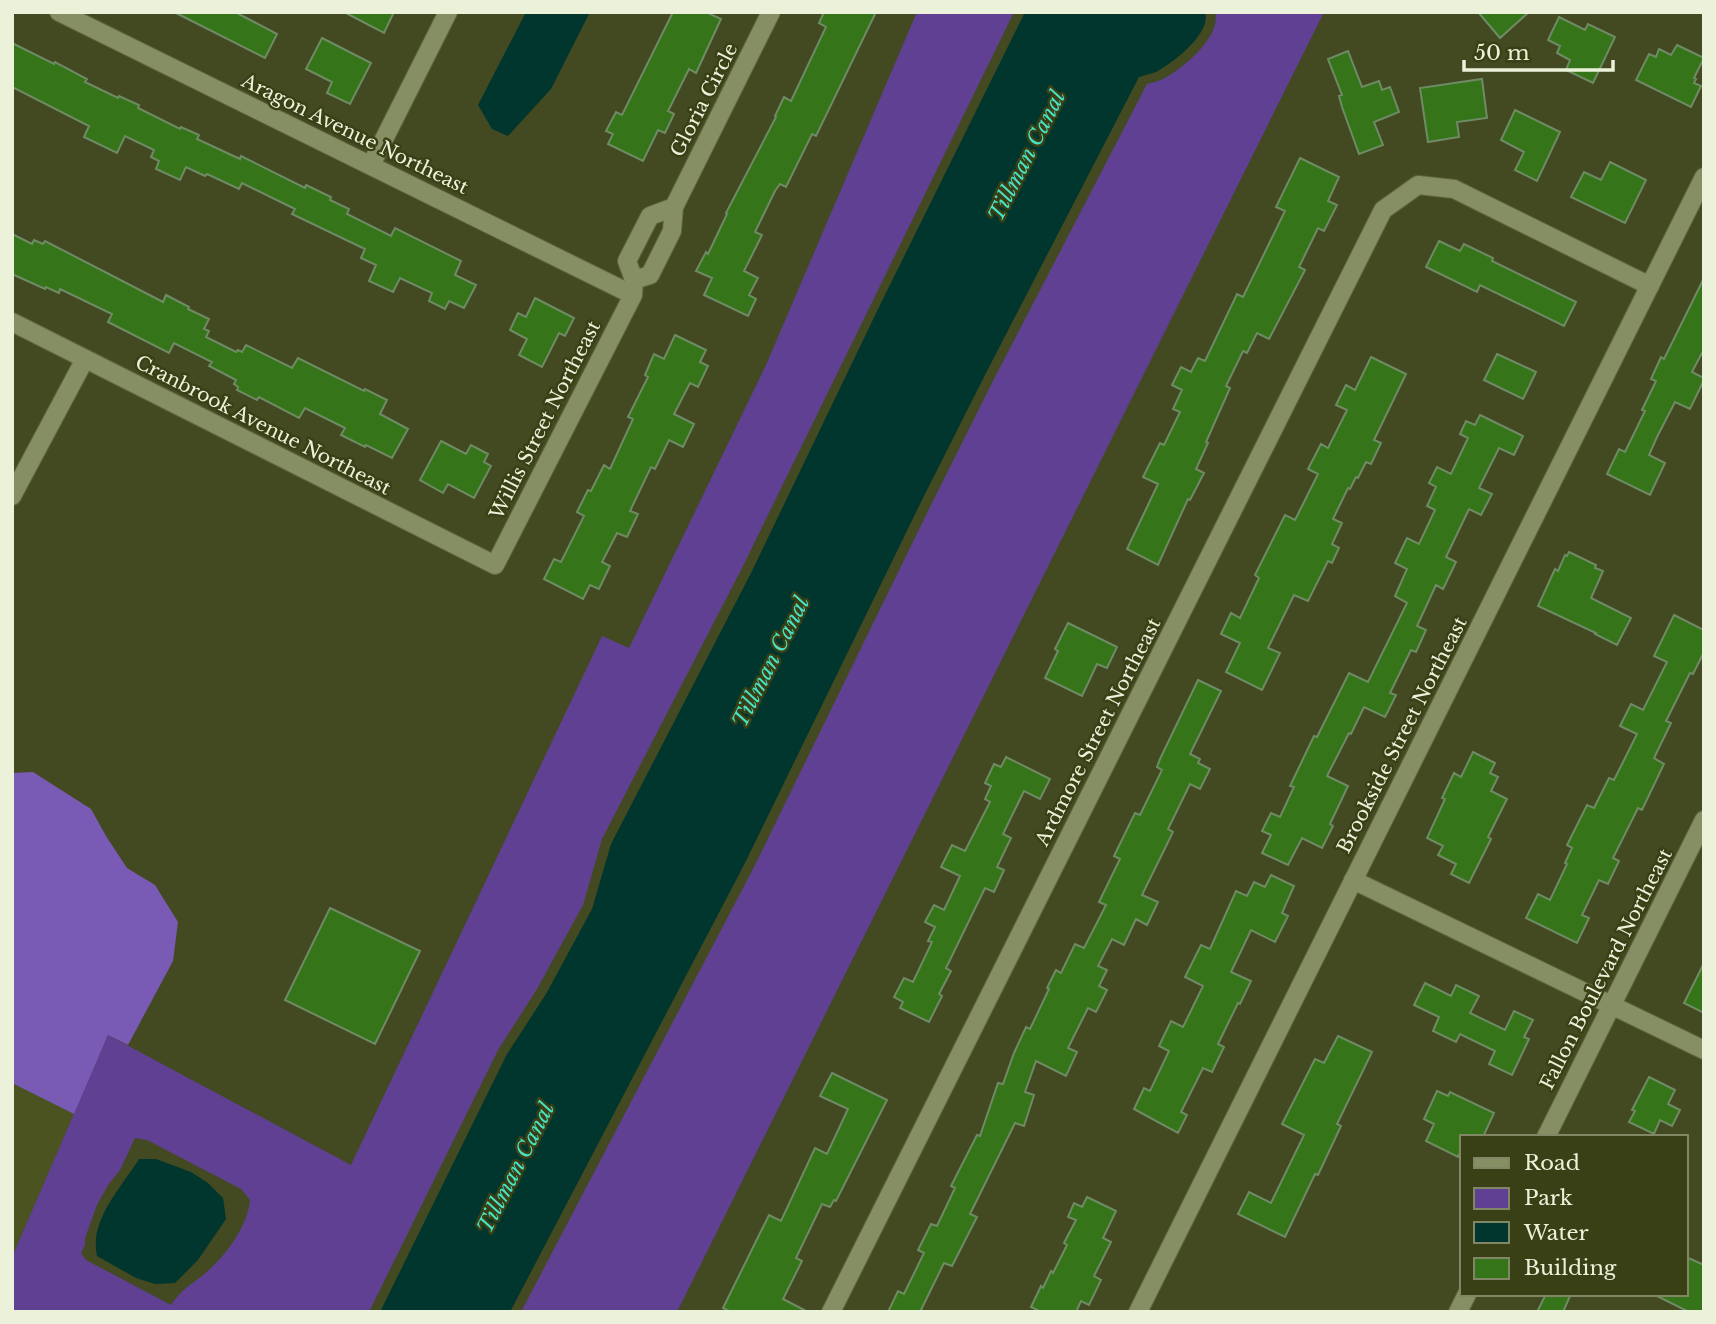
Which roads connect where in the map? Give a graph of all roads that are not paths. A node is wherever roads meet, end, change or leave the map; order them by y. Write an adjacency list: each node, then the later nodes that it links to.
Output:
1 (59, 12): 4 (street, Aragon Avenue Northeast)
2 (449, 12): 4 (street)
3 (771, 12): 6 (street, Gloria Circle)
4 (371, 165): 8 (street, Aragon Avenue Northeast)
5 (1704, 177): 7 (street, Brookside Street Northeast)
6 (674, 207): 8 (street, Gloria Circle); 8 (street)
7 (1650, 286): 14 (street, Brookside Street Northeast); 19 (street, Ardmore Street Northeast)
8 (634, 287): 12 (street, Willis Street Northeast)
9 (12, 323): 10 (street, Cranbrook Avenue Northeast)
10 (85, 359): 11 (street); 12 (street, Cranbrook Avenue Northeast)
11 (12, 496)
12 (495, 565)
13 (1704, 820): 15 (street, Fallon Boulevard Northeast)
14 (1353, 880): 15 (street); 20 (street, Brookside Street Northeast)
15 (1612, 1005): 16 (street); 17 (street, Fallon Boulevard Northeast)
16 (1704, 1050)
17 (1547, 1135)
18 (1466, 1296): 21 (street)
19 (831, 1312)
20 (1138, 1312)
21 (1458, 1312)

